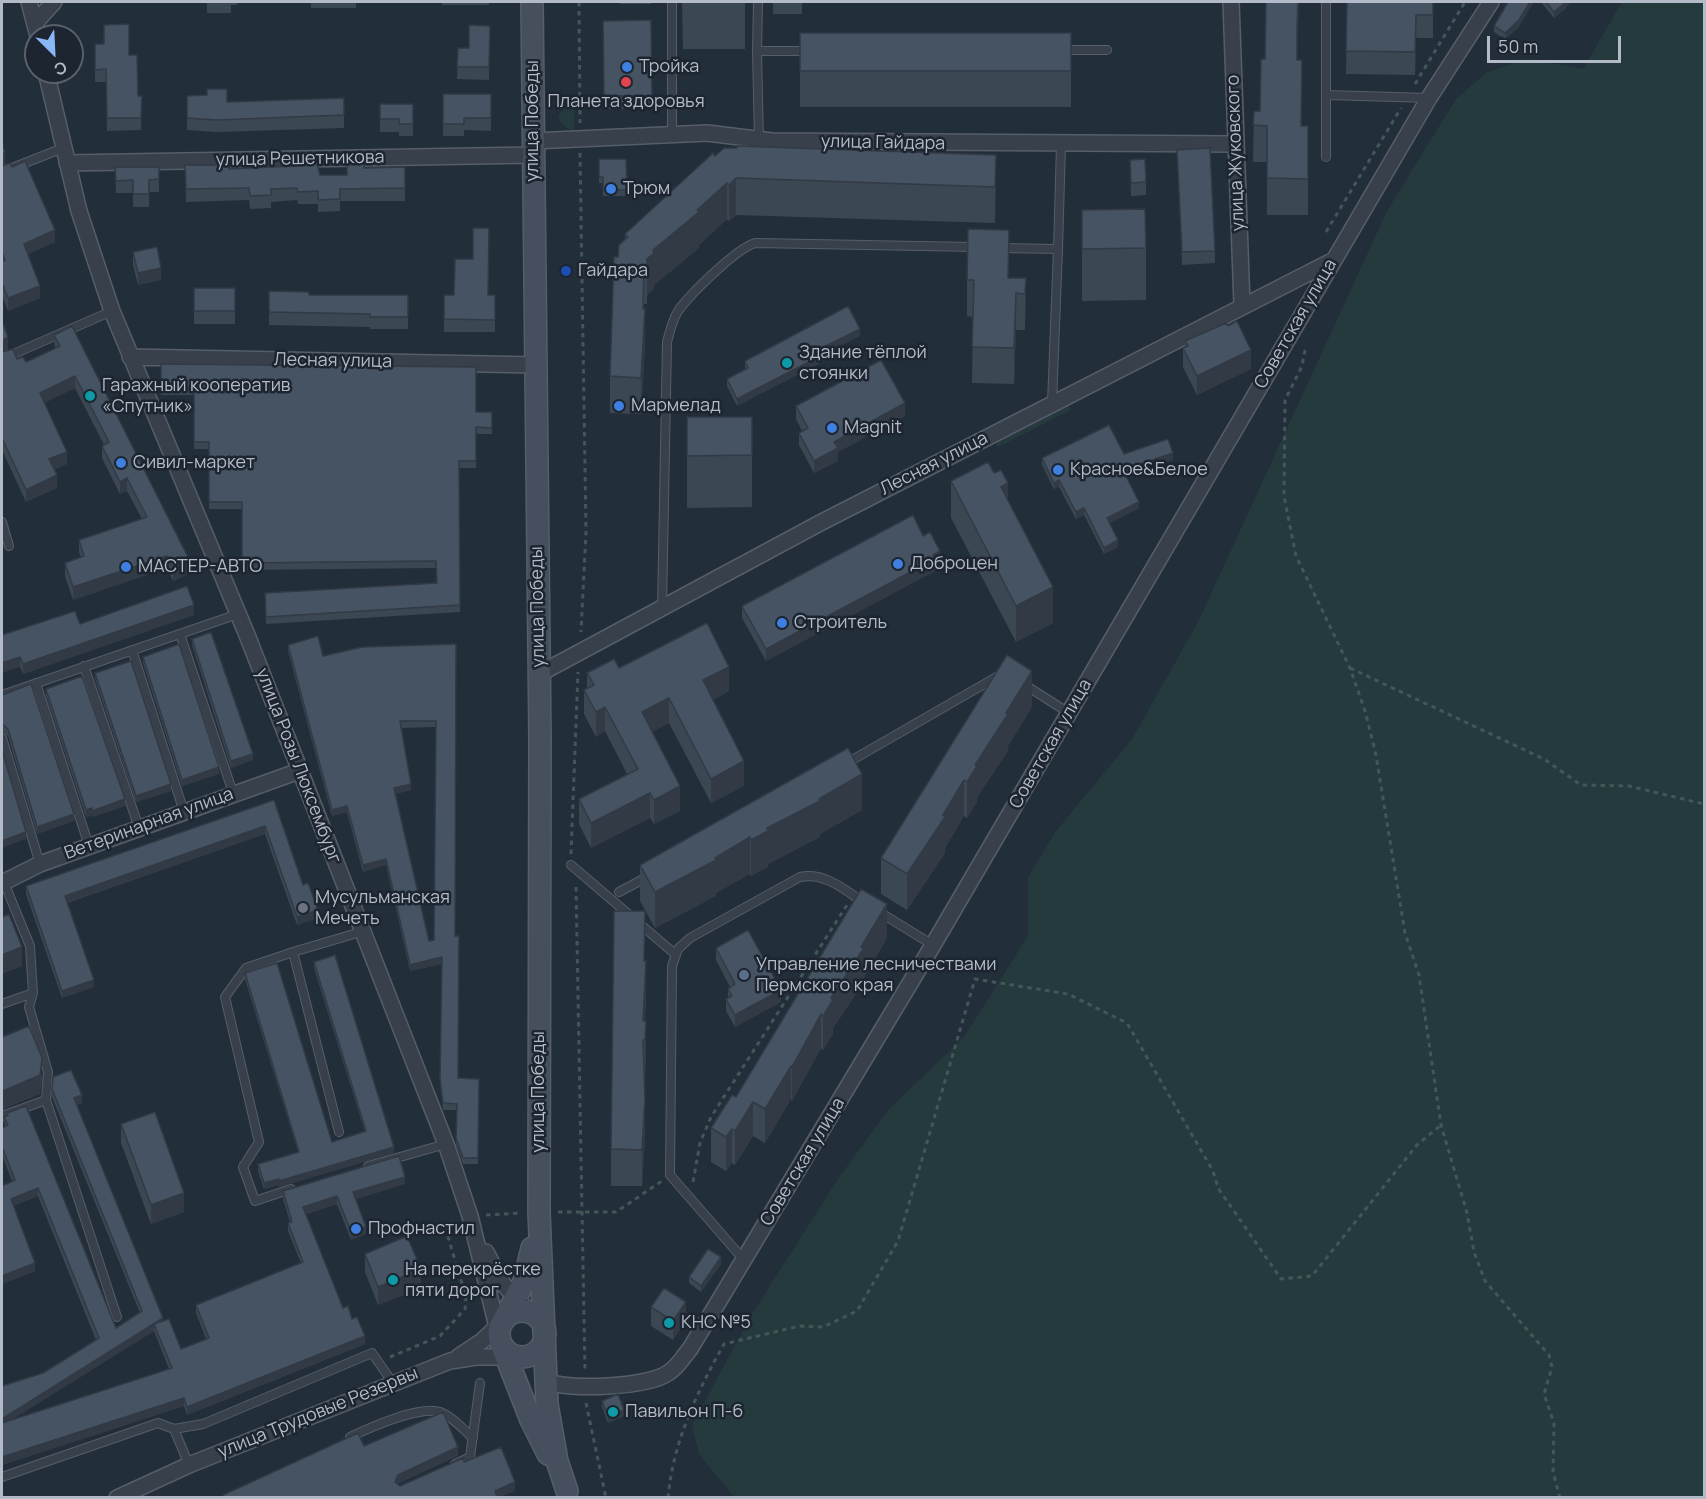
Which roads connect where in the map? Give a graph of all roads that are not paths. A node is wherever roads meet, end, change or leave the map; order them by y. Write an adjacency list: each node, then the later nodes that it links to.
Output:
1 (29, 2): 9 (street)
2 (54, 2): 10 (street)
3 (532, 2): 23 (street, улица Победы)
4 (672, 2): 18 (lane)
5 (758, 2): 13 (lane)
6 (1231, 2): 20 (street, улица Жуковского)
7 (1326, 2): 16 (lane)
8 (1491, 2): 17 (street, Советская улица)
9 (35, 24)
10 (41, 24)
11 (1048, 50): 12 (lane)
12 (1107, 50)
13 (758, 51): 14 (lane); 19 (lane)
14 (816, 51)
15 (49, 84): 22 (street, улица Розы Люксембург)
16 (1327, 95): 17 (lane); 24 (lane)
17 (1429, 98): 28 (street, Советская улица)
18 (672, 135): 19 (street, улица Гайдара); 23 (street, улица Гайдара)
19 (759, 140): 21 (street, улица Гайдара)
20 (1234, 144): 21 (street, улица Гайдара); 29 (street, улица Жуковского)
21 (1061, 145): 27 (lane)
22 (63, 148): 25 (street, улица Розы Люксембург); 26 (lane)
23 (533, 148): 25 (street, улица Решетникова); 33 (street, улица Победы)
24 (1326, 157)
25 (67, 163): 30 (street, улица Розы Люксембург)
26 (2, 172)
27 (1058, 249): 34 (lane); 37 (lane)
28 (1333, 261): 29 (street, Лесная улица); 47 (street, Советская улица)
29 (1242, 305): 34 (street, Лесная улица)
30 (112, 311): 31 (street, улица Розы Люксембург); 32 (lane)
31 (130, 357): 33 (street, Лесная улица); 38 (street, улица Розы Люксембург)
32 (2, 359)
33 (536, 365): 42 (street, улица Победы)
34 (1052, 403): 37 (street, Лесная улица)
35 (2, 522): 36 (lane)
36 (9, 546)
37 (662, 610): 42 (street, Лесная улица)
38 (238, 614): 39 (lane); 50 (street, улица Розы Люксембург)
39 (180, 634): 40 (lane); 51 (lane)
40 (132, 650): 41 (lane); 52 (lane)
41 (84, 666): 44 (lane); 53 (lane)
42 (539, 674): 72 (street, улица Победы)
43 (1011, 677): 49 (lane)
44 (36, 683): 46 (lane); 54 (lane)
45 (1021, 683): 47 (lane)
46 (2, 695)
47 (1069, 713): 61 (street, Советская улица)
48 (2, 738): 55 (lane)
49 (837, 769)
50 (298, 771): 51 (street, Ветеринарная улица); 60 (street, улица Розы Люксембург)
51 (233, 793): 52 (street, Ветеринарная улица)
52 (184, 812): 53 (street, Ветеринарная улица)
53 (139, 828): 54 (street, Ветеринарная улица)
54 (89, 846): 55 (street, Ветеринарная улица)
55 (40, 864): 58 (street, Ветеринарная улица)
56 (571, 865): 63 (lane)
57 (660, 869): 59 (lane)
58 (2, 881): 64 (lane)
59 (619, 892)
60 (364, 931): 62 (lane); 69 (street, улица Розы Люксембург)
61 (933, 945): 63 (lane); 74 (street, Советская улица)
62 (292, 952): 68 (lane); 71 (lane)
63 (675, 954): 74 (lane)
64 (33, 993): 65 (lane); 66 (lane)
65 (2, 1004)
66 (46, 1100): 67 (lane); 76 (lane)
67 (2, 1116)
68 (339, 1132)
69 (446, 1144): 70 (lane); 73 (street, улица Розы Люксембург)
70 (357, 1169)
71 (300, 1187)
72 (539, 1212): 75 (street, улица Победы); 77 (street, улица Победы)
73 (470, 1216): 75 (street); 78 (street, улица Розы Люксембург)
74 (744, 1261): 83 (street, Советская улица)
75 (523, 1305): 77 (street); 78 (street)
76 (117, 1317)
77 (546, 1335): 78 (street); 80 (street, улица Розы Люксембург)
78 (506, 1341): 79 (street, улица Трудовые Резервы); 79 (street); 91 (street, улица Розы Люксембург)
79 (450, 1361): 81 (street, улица Трудовые Резервы)
80 (546, 1382): 83 (street, Советская улица); 85 (street, улица Розы Люксембург)
81 (393, 1383): 84 (lane); 88 (street, улица Трудовые Резервы)
82 (480, 1383): 86 (lane)
83 (586, 1387): 85 (street)
84 (174, 1429): 88 (lane); 90 (lane)
85 (551, 1432): 91 (street, улица Розы Люксембург)
86 (473, 1438): 87 (lane); 89 (lane)
87 (344, 1440)
88 (189, 1465): 92 (street, улица Трудовые Резервы)
89 (450, 1466)
90 (2, 1477)
91 (568, 1494)
92 (117, 1497)

